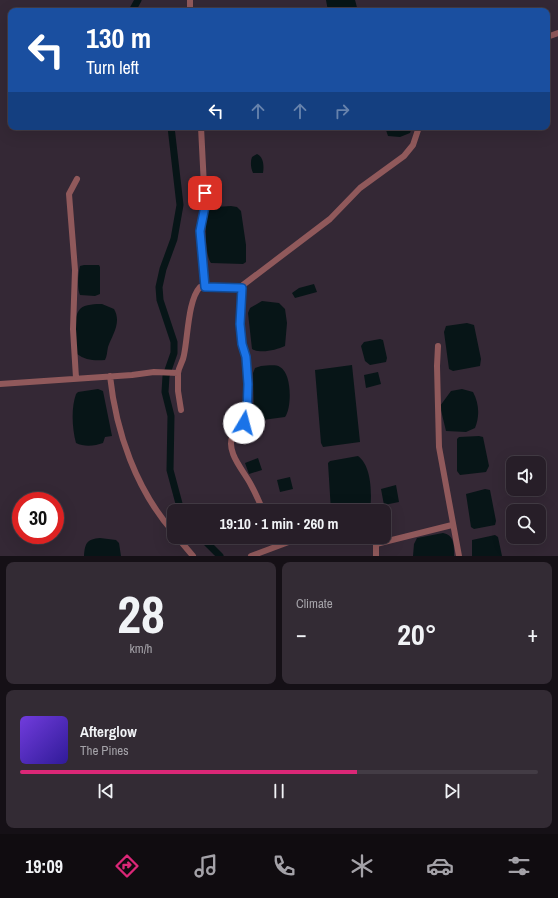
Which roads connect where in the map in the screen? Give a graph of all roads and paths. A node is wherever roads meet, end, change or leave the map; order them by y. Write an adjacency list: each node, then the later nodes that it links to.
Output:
1 (201, 130): 4 (street)
2 (418, 130): 5 (street)
3 (78, 179): 9 (street)
4 (205, 287): 5 (street); 7 (street)
5 (242, 288): 12 (street)
6 (438, 346): 14 (street)
7 (178, 373): 8 (street); 11 (street)
8 (110, 376): 9 (street); 13 (street)
9 (76, 378): 10 (street)
10 (0, 384)
11 (181, 410)
12 (260, 504)
13 (167, 525)
14 (452, 525): 20 (street); 21 (street)
15 (183, 544): 18 (street)
16 (281, 544): 17 (street)
17 (278, 545): 19 (street)
18 (193, 556)
19 (250, 556)
20 (376, 556)
21 (459, 556)

